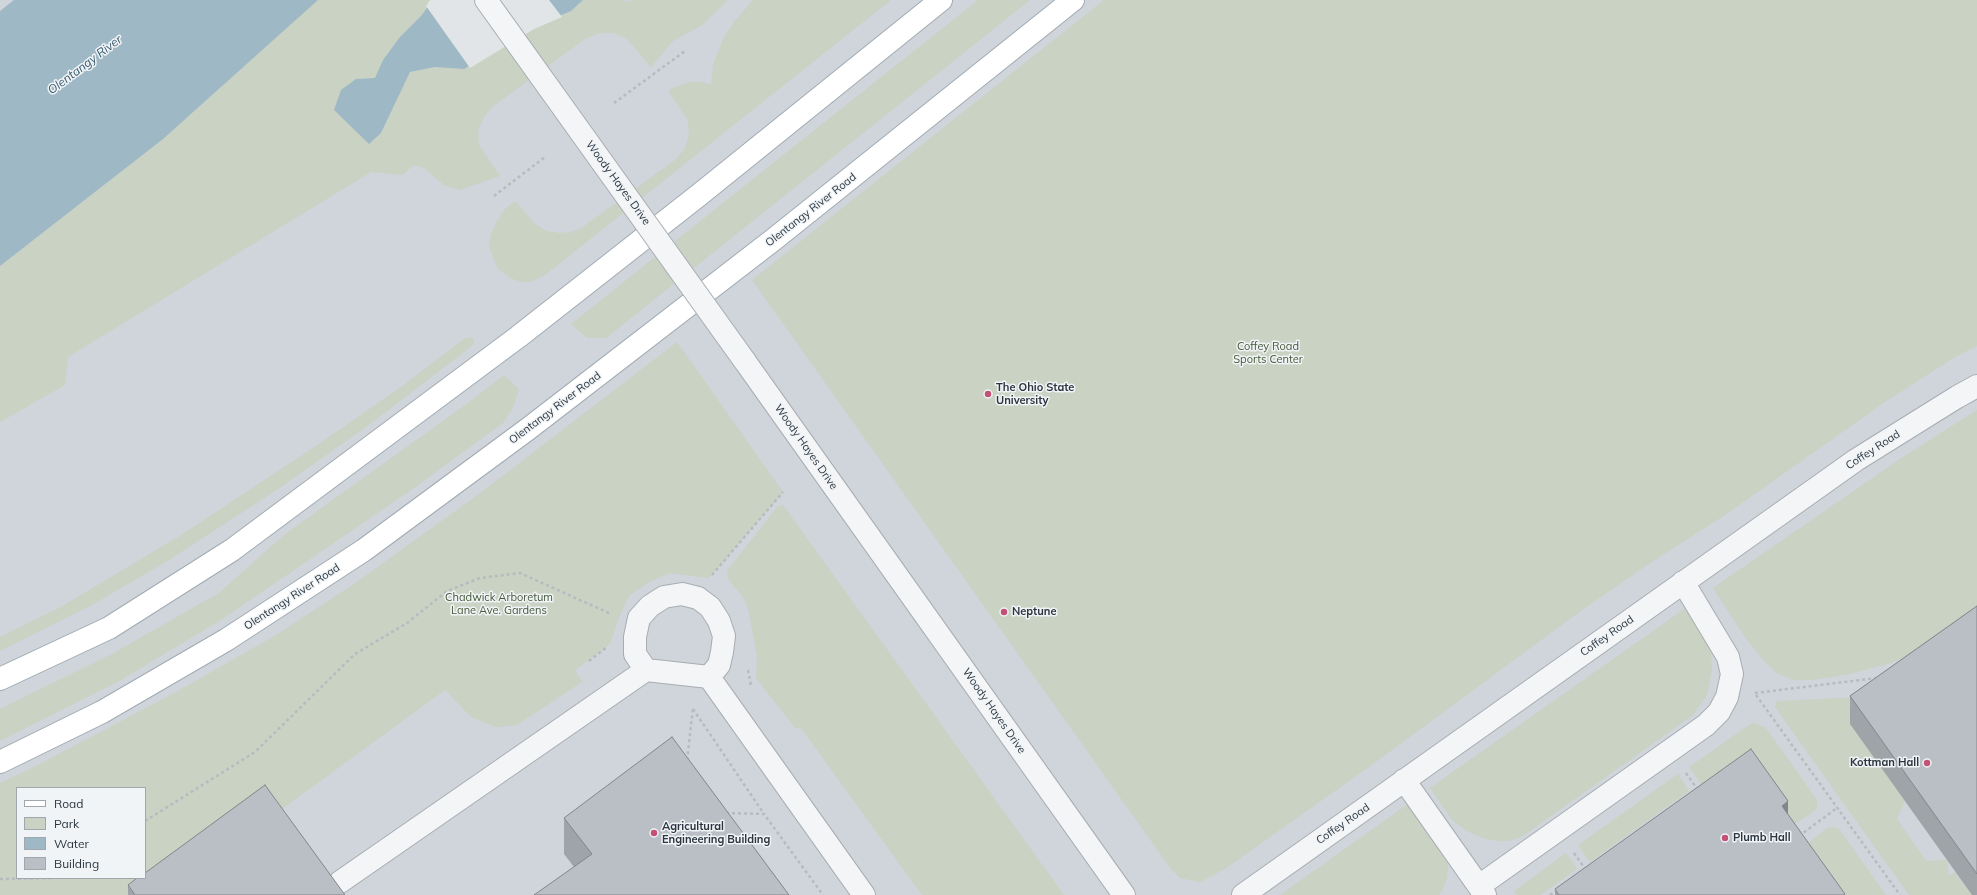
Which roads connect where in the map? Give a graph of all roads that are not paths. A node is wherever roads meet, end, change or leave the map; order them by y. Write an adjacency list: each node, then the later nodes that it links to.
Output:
1 (486, 0): 14 (street, Woody Hayes Drive, bridge)
2 (941, 0): 8 (main road)
3 (1073, 0): 9 (main road, Olentangy River Road)
4 (1977, 386): 5 (street, Coffey Road)
5 (1683, 582): 10 (street, Coffey Road); 12 (street)
6 (646, 670): 7 (street); 7 (street); 11 (street)
7 (709, 677): 13 (street)
8 (0, 679)
9 (0, 762)
10 (1404, 780): 12 (street); 15 (street, Coffey Road)
11 (340, 882)
12 (1482, 891)
13 (864, 895)
14 (1124, 895)
15 (1243, 895)

